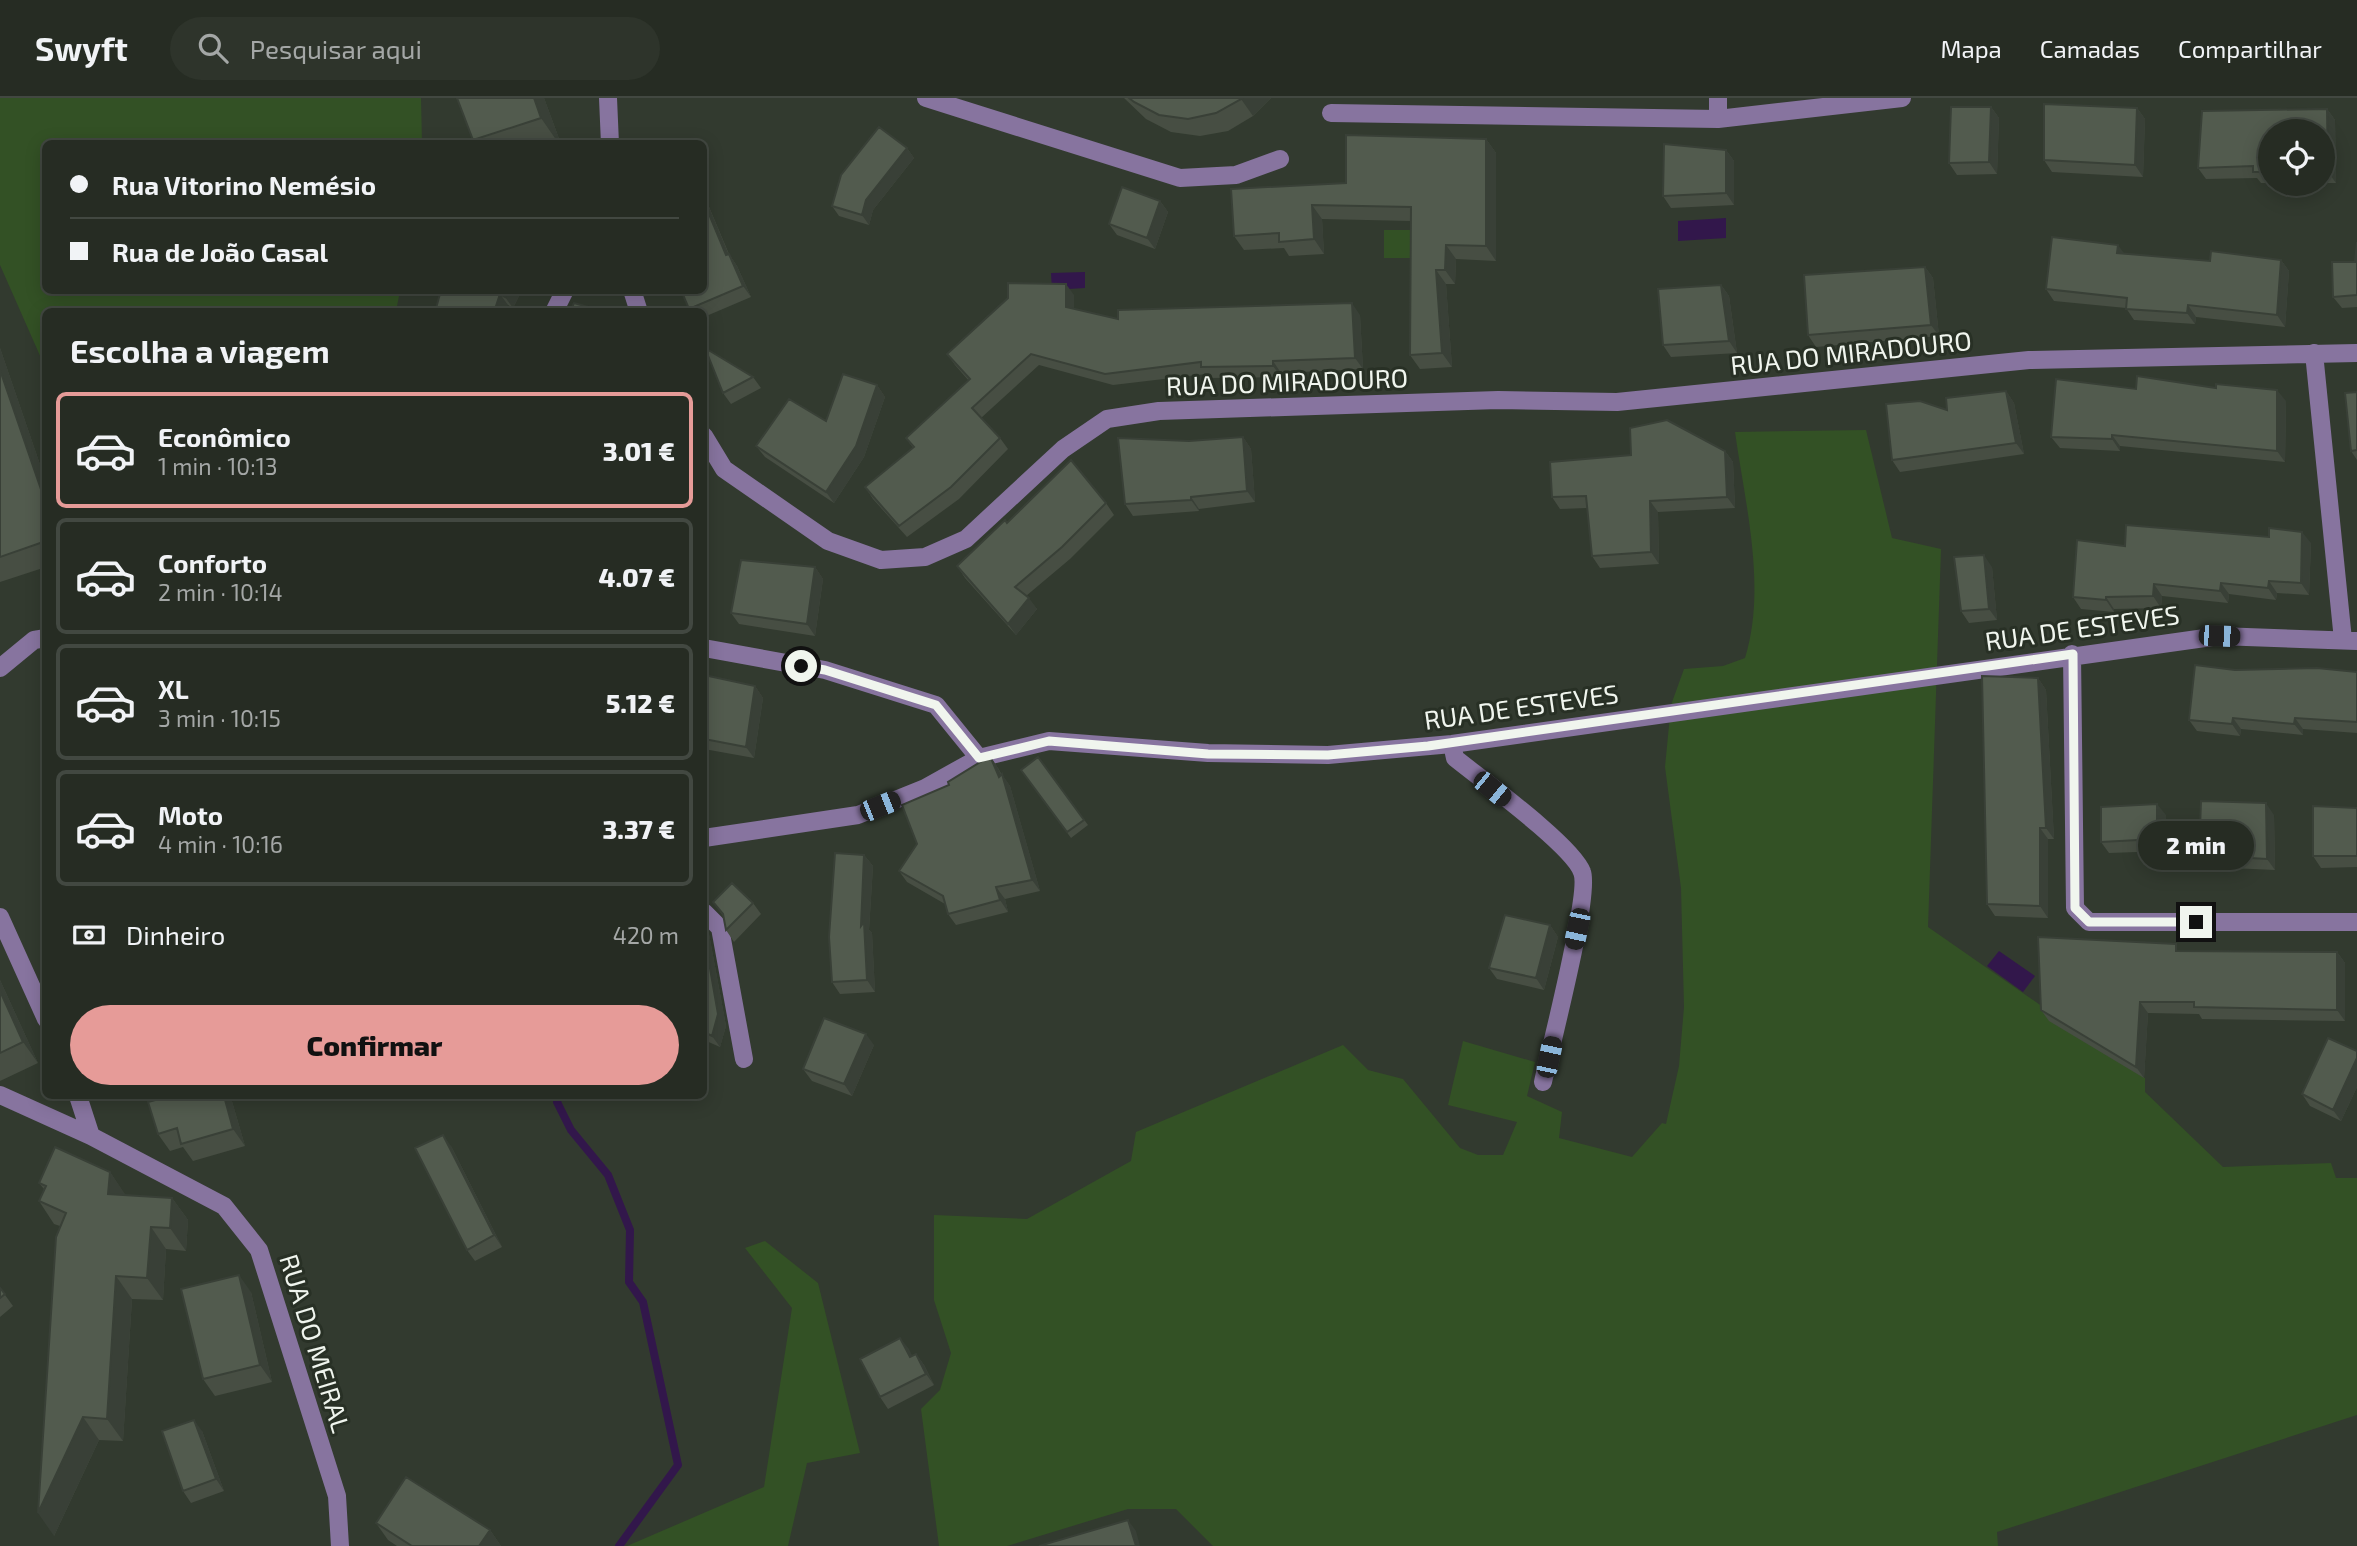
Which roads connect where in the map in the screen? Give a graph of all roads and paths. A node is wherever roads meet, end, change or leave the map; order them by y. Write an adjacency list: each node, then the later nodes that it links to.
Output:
1 (608, 98): 8 (street)
2 (926, 98): 9 (street)
3 (1718, 98): 7 (street)
4 (1902, 98): 7 (street)
5 (1461, 107): 6 (street); 7 (street)
6 (1331, 113)
7 (1718, 119)
8 (610, 140)
9 (1280, 159)
10 (2357, 353): 11 (street, RUA DO MIRADOURO)
11 (2314, 354): 12 (street, RUA DO MIRADOURO); 14 (street)
12 (707, 441)
13 (42, 639): 17 (street)
14 (2350, 640): 16 (street, RUA DE ESTEVES)
15 (707, 650): 19 (street)
16 (2073, 654): 18 (street, RUA DE ESTEVES); 23 (street)
17 (0, 668)
18 (1452, 744): 19 (street, RUA DE ESTEVES); 26 (street)
19 (979, 758): 20 (street, RUA DE ESTEVES)
20 (707, 838)
21 (707, 915): 25 (street)
22 (0, 917): 24 (street)
23 (2357, 922)
24 (42, 1010)
25 (744, 1059)
26 (1543, 1082)
27 (0, 1096): 29 (street, RUA DO MEIRAL)
28 (79, 1099): 29 (street)
29 (91, 1136): 30 (street, RUA DO MEIRAL)
30 (340, 1546)

